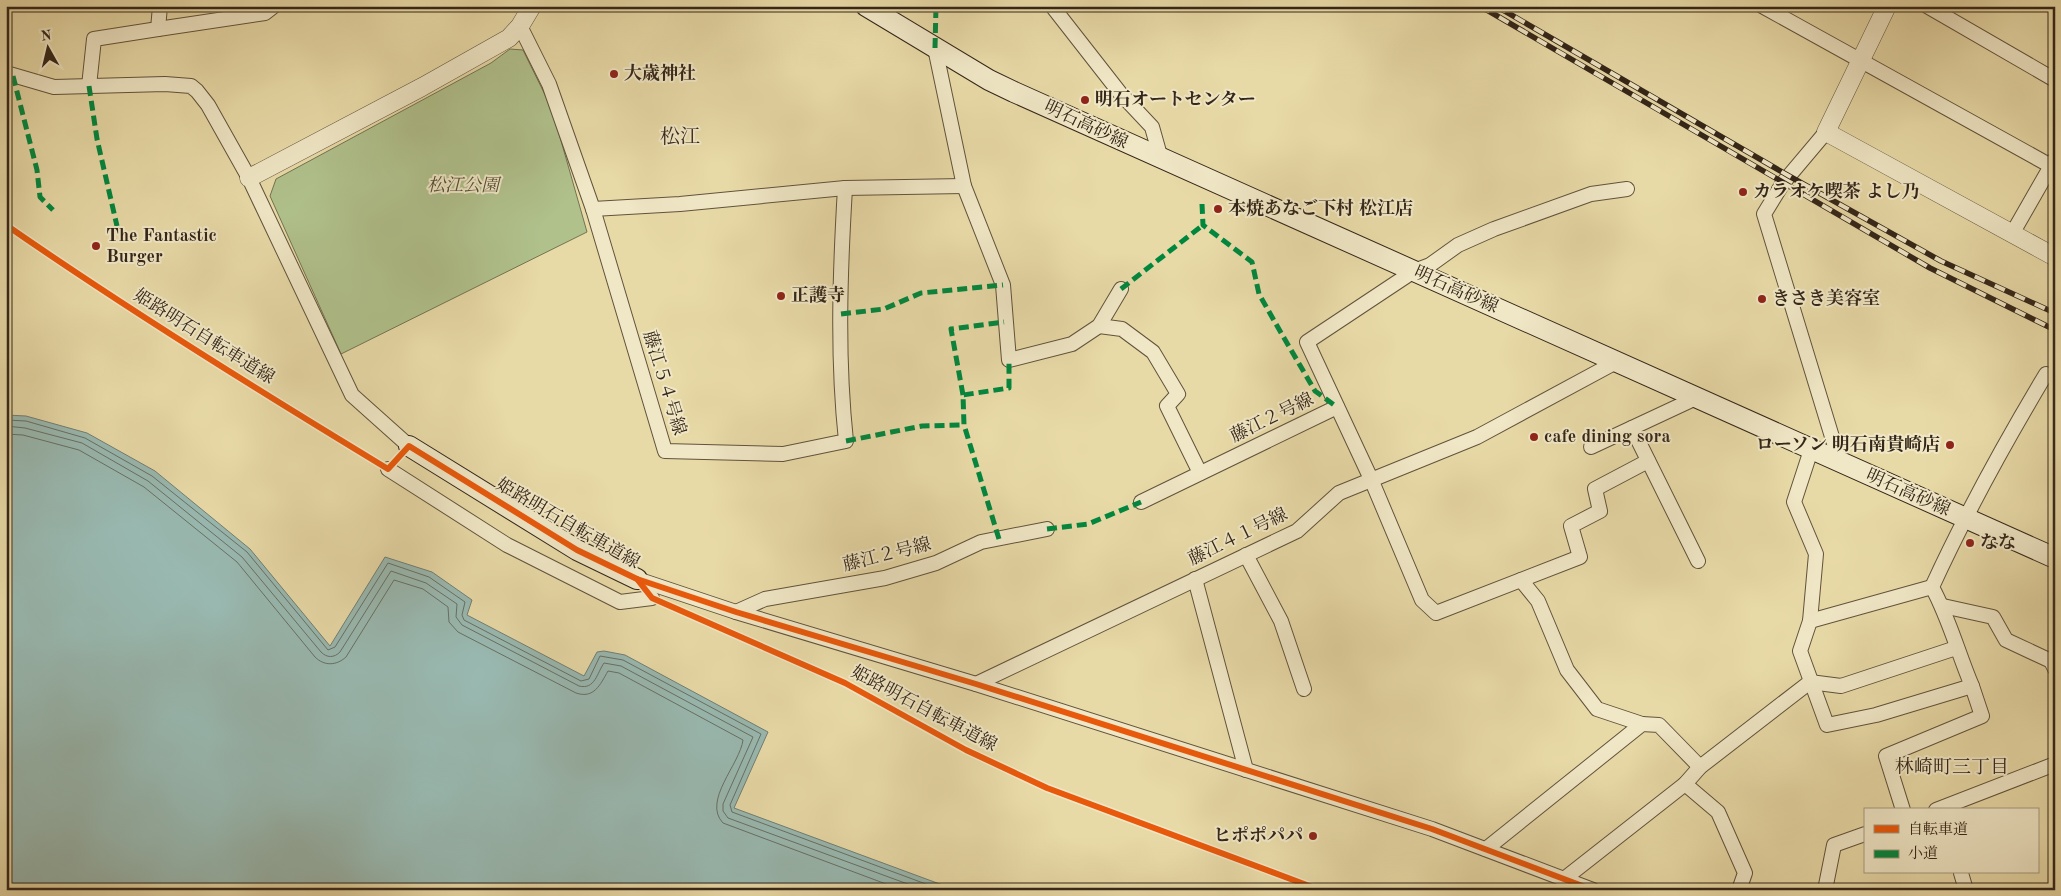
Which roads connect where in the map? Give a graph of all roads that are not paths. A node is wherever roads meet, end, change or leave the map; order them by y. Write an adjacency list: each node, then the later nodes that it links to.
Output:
1 (160, 6): 10 (street)
2 (274, 6): 10 (street)
3 (532, 6): 9 (street)
4 (866, 6): 11 (main road, 明石高砂線)
5 (1052, 6): 17 (street)
6 (1762, 6): 12 (street)
7 (1887, 6): 12 (street)
8 (1927, 6): 14 (street)
9 (520, 26): 19 (street); 23 (street)
10 (158, 29): 15 (street)
11 (935, 48): 17 (main road, 明石高砂線); 20 (street)
12 (1861, 59): 16 (street); 18 (street)
13 (6, 73): 15 (street)
14 (2055, 80)
15 (88, 86): 19 (street)
16 (1826, 132): 24 (street); 38 (street)
17 (1161, 159): 26 (main road, 明石高砂線)
18 (2053, 163): 24 (street)
19 (249, 178): 34 (street)
20 (964, 186): 21 (street); 28 (street)
21 (845, 188): 23 (street); 23 (street, 藤江５４号線)
22 (1627, 190): 26 (street)
23 (593, 209)
24 (2012, 234): 25 (street)
25 (2055, 257)
26 (1414, 271): 29 (main road, 明石高砂線); 32 (street)
27 (1121, 289): 28 (street)
28 (1100, 326): 40 (street)
29 (1616, 362): 31 (main road, 明石高砂線); 41 (street, 藤江４１号線)
30 (2046, 374): 43 (street)
31 (1696, 398): 33 (street); 36 (main road, 明石高砂線)
32 (1337, 407): 40 (street, 藤江２号線); 41 (street)
33 (1632, 428): 35 (street); 37 (street)
34 (409, 446): 48 (main road, 姫路明石自転車道線)
35 (1591, 447)
36 (1811, 450): 38 (main road, 明石高砂線); 55 (street)
37 (1648, 461): 47 (street); 50 (street)
38 (1840, 463): 43 (main road, 明石高砂線)
39 (388, 469): 52 (street)
40 (1200, 473): 42 (street, 藤江２号線)
41 (1371, 479): 45 (street, 藤江４１号線); 50 (street)
42 (1141, 502)
43 (1963, 518): 46 (main road, 明石高砂線); 51 (street)
44 (1047, 529): 54 (street, 藤江２号線)
45 (1246, 555): 49 (street, 藤江４１号線); 61 (street)
46 (2055, 558)
47 (1698, 561)
48 (637, 579): 54 (street)
49 (1194, 579): 59 (street, 藤江４１号線); 65 (street)
50 (1521, 580): 62 (street)
51 (1932, 587): 53 (street); 55 (street)
52 (652, 598)
53 (1943, 606): 56 (street); 57 (street)
54 (736, 612): 59 (street)
55 (1810, 621): 58 (street)
56 (1956, 648): 58 (street); 60 (street)
57 (2055, 669)
58 (1810, 682): 60 (street); 64 (street)
59 (976, 684): 65 (street)
60 (1972, 686): 67 (street)
61 (1304, 689)
62 (1642, 724): 64 (street); 70 (street)
63 (2055, 764): 68 (street)
64 (1700, 767): 66 (street)
65 (1246, 770): 70 (street)
66 (1685, 784): 72 (street); 74 (street)
67 (1902, 808)
68 (1941, 808)
69 (1864, 834): 75 (street)
70 (1486, 849): 72 (street)
71 (1961, 874): 76 (street)
72 (1564, 879): 73 (street)
73 (1593, 890)
74 (1739, 890)
75 (1825, 890)
76 (1966, 890)

